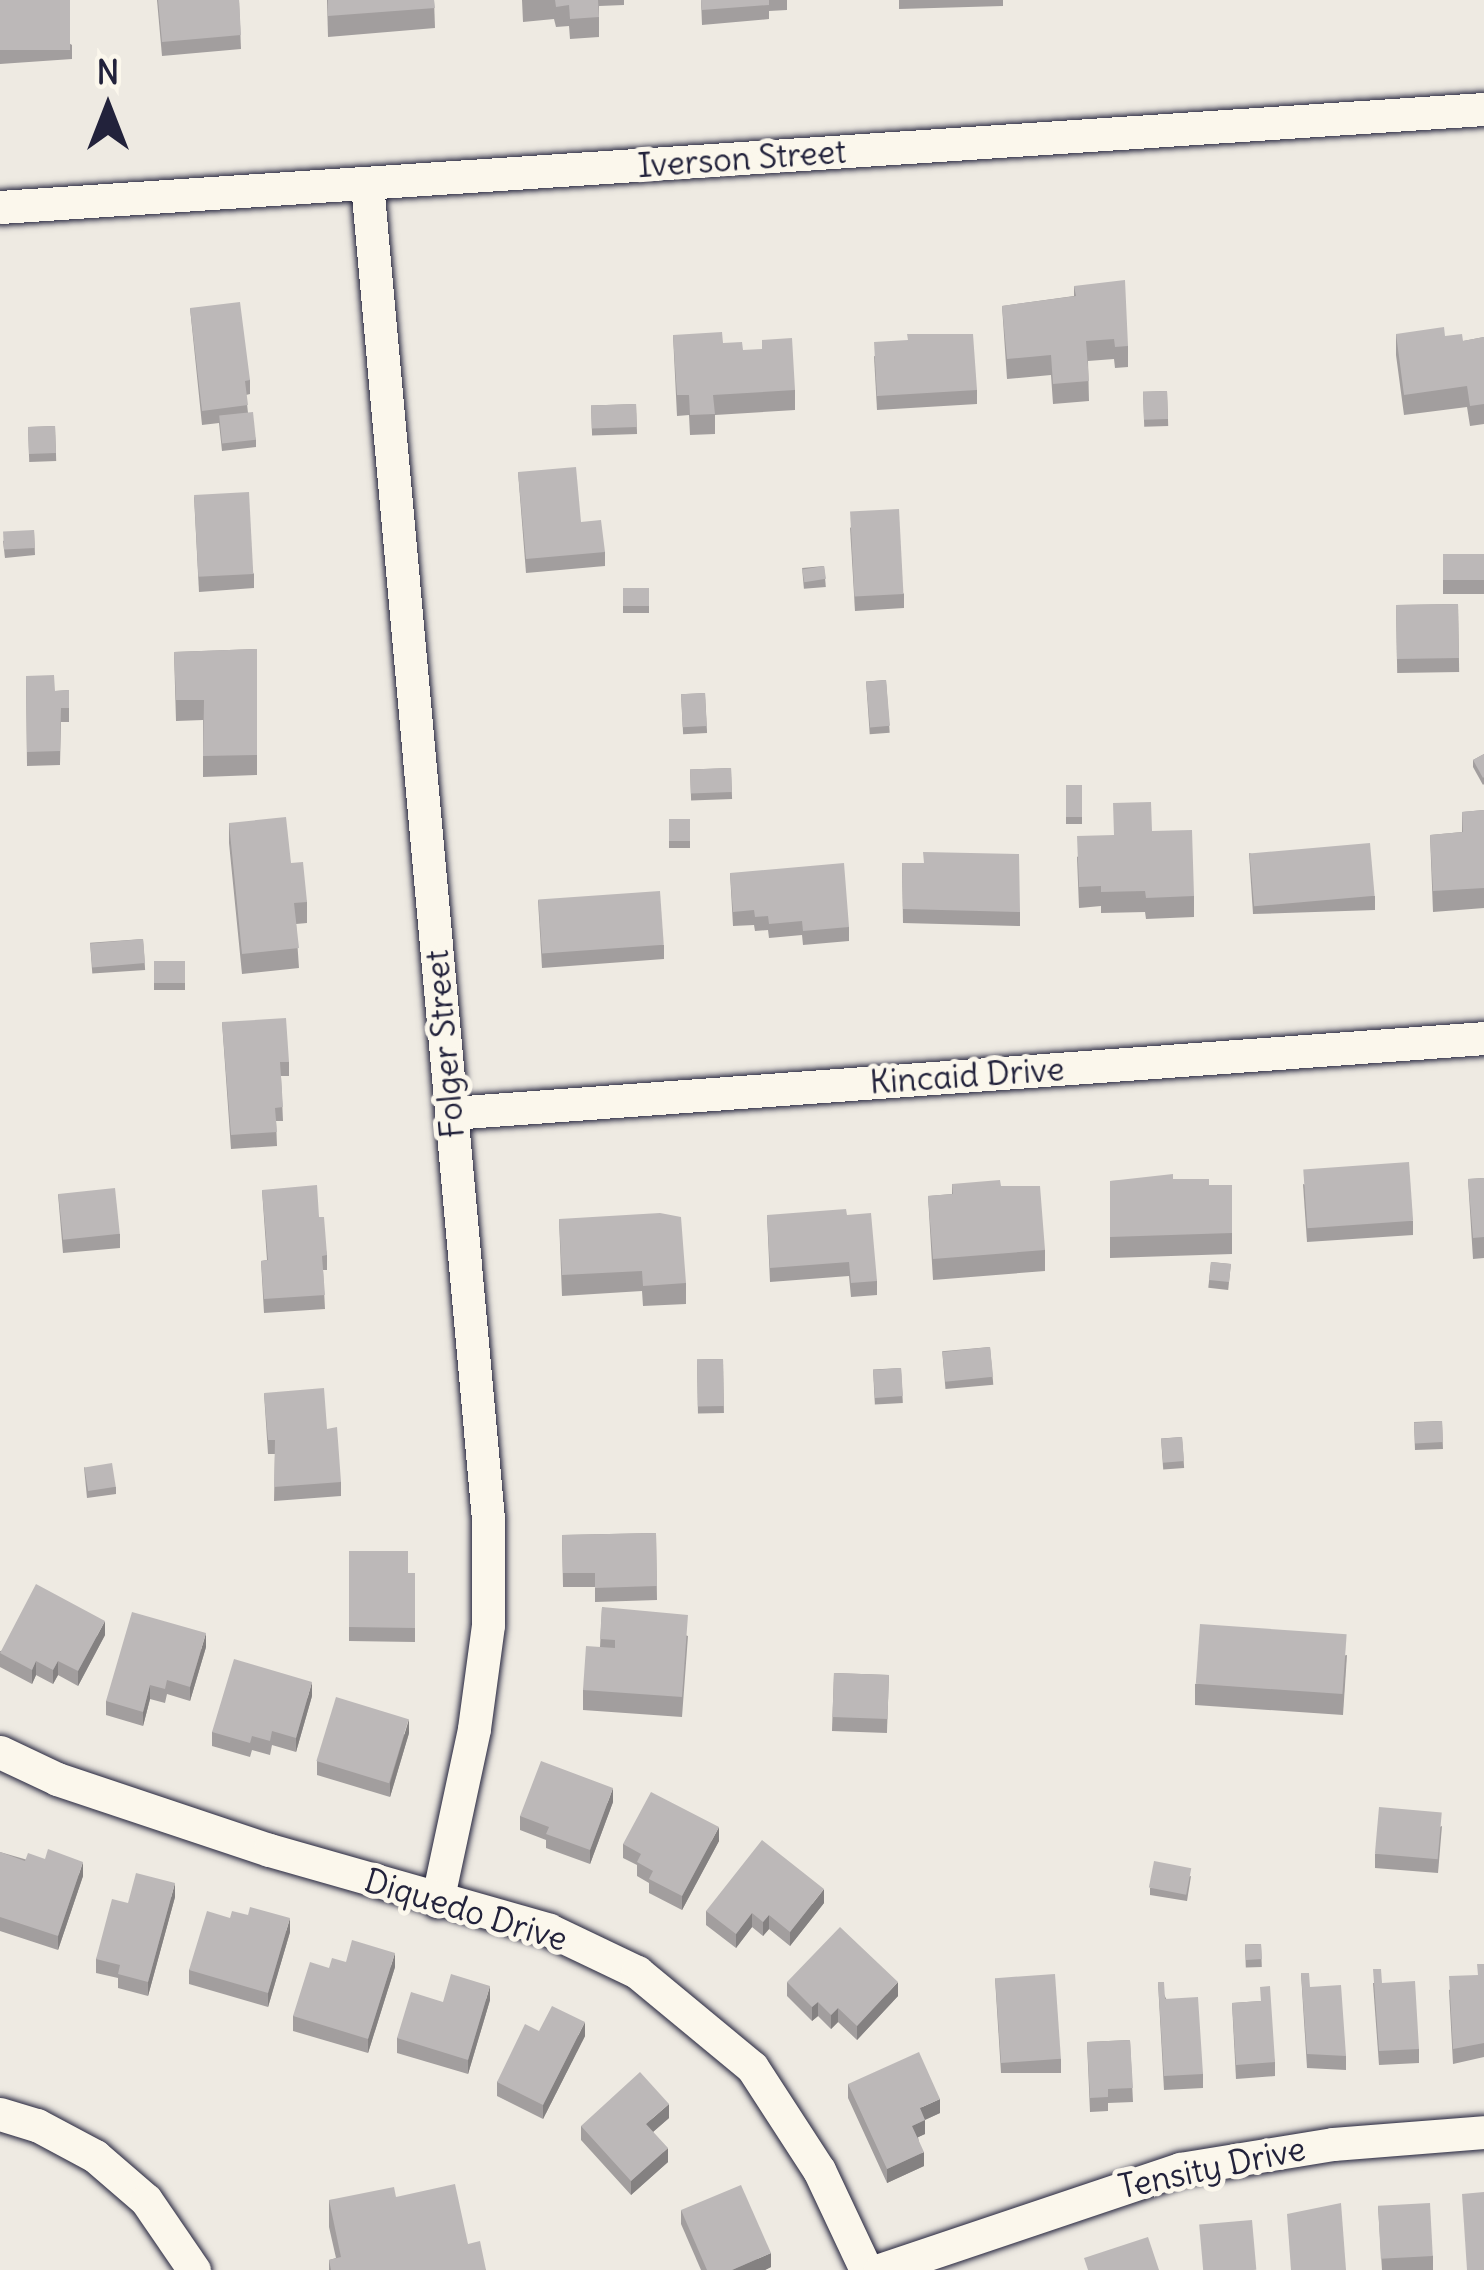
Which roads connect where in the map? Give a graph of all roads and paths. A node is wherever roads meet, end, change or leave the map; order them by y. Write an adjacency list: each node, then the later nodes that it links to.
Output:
1 (1484, 109): 2 (street, Iverson Street)
2 (367, 184): 3 (street, Iverson Street); 5 (street, Folger Street)
3 (0, 207)
4 (1484, 1039): 5 (street, Kincaid Drive)
5 (451, 1113): 7 (street, Folger Street)
6 (0, 1752): 7 (street, Diquedo Drive)
7 (436, 1901): 11 (street, Diquedo Drive)
8 (0, 2114): 10 (street)
9 (1484, 2132): 12 (street, Tensity Drive)
10 (194, 2270)
11 (866, 2270)
12 (880, 2270)

